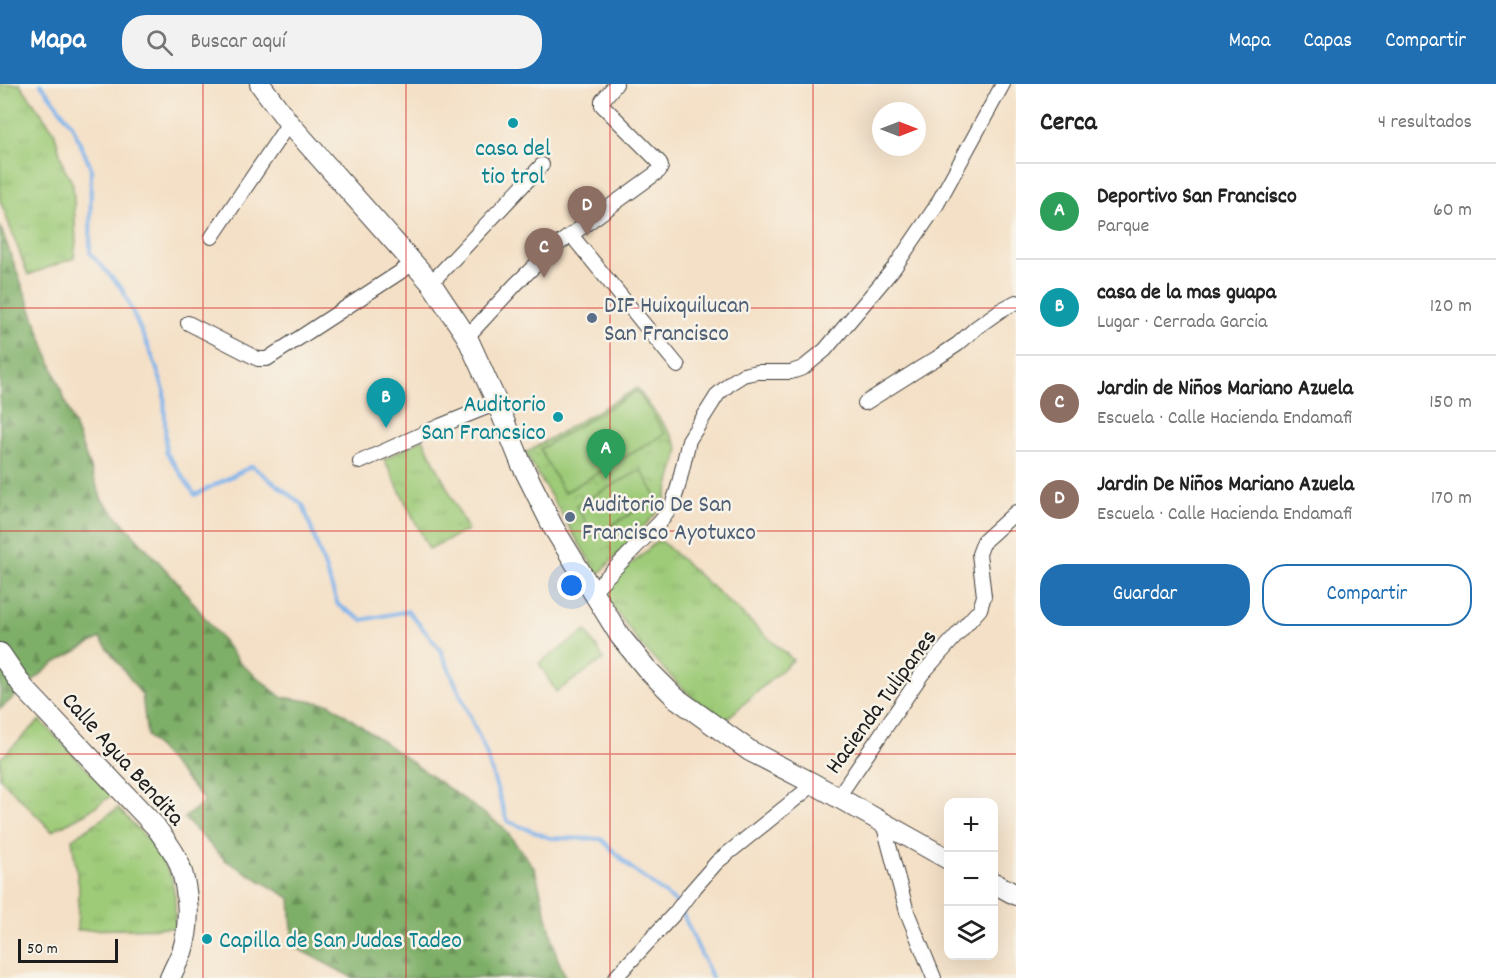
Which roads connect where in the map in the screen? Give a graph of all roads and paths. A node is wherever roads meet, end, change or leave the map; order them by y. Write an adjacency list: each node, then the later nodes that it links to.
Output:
1 (260, 84): 4 (main road)
2 (616, 84): 6 (street)
3 (1003, 84): 18 (street)
4 (289, 123): 7 (street); 8 (main road)
5 (542, 165): 9 (street)
6 (572, 236): 12 (street); 13 (street)
7 (212, 237)
8 (414, 263): 9 (main road); 11 (street)
9 (431, 284): 12 (main road)
10 (1016, 302): 15 (street)
11 (188, 323)
12 (467, 338): 14 (main road)
13 (678, 366)
14 (497, 403): 16 (street); 18 (main road)
15 (865, 404)
16 (360, 462)
17 (1016, 512): 21 (street, Hacienda Tulipanes)
18 (592, 592): 20 (main road)
19 (0, 653): 26 (main road, Calle Agua Bendita)
20 (814, 784): 21 (main road); 27 (street)
21 (838, 797): 22 (main road)
22 (883, 823): 23 (main road); 28 (street)
23 (944, 857)
24 (998, 886): 25 (main road)
25 (1016, 895)
26 (170, 978)
27 (615, 978)
28 (934, 978)

